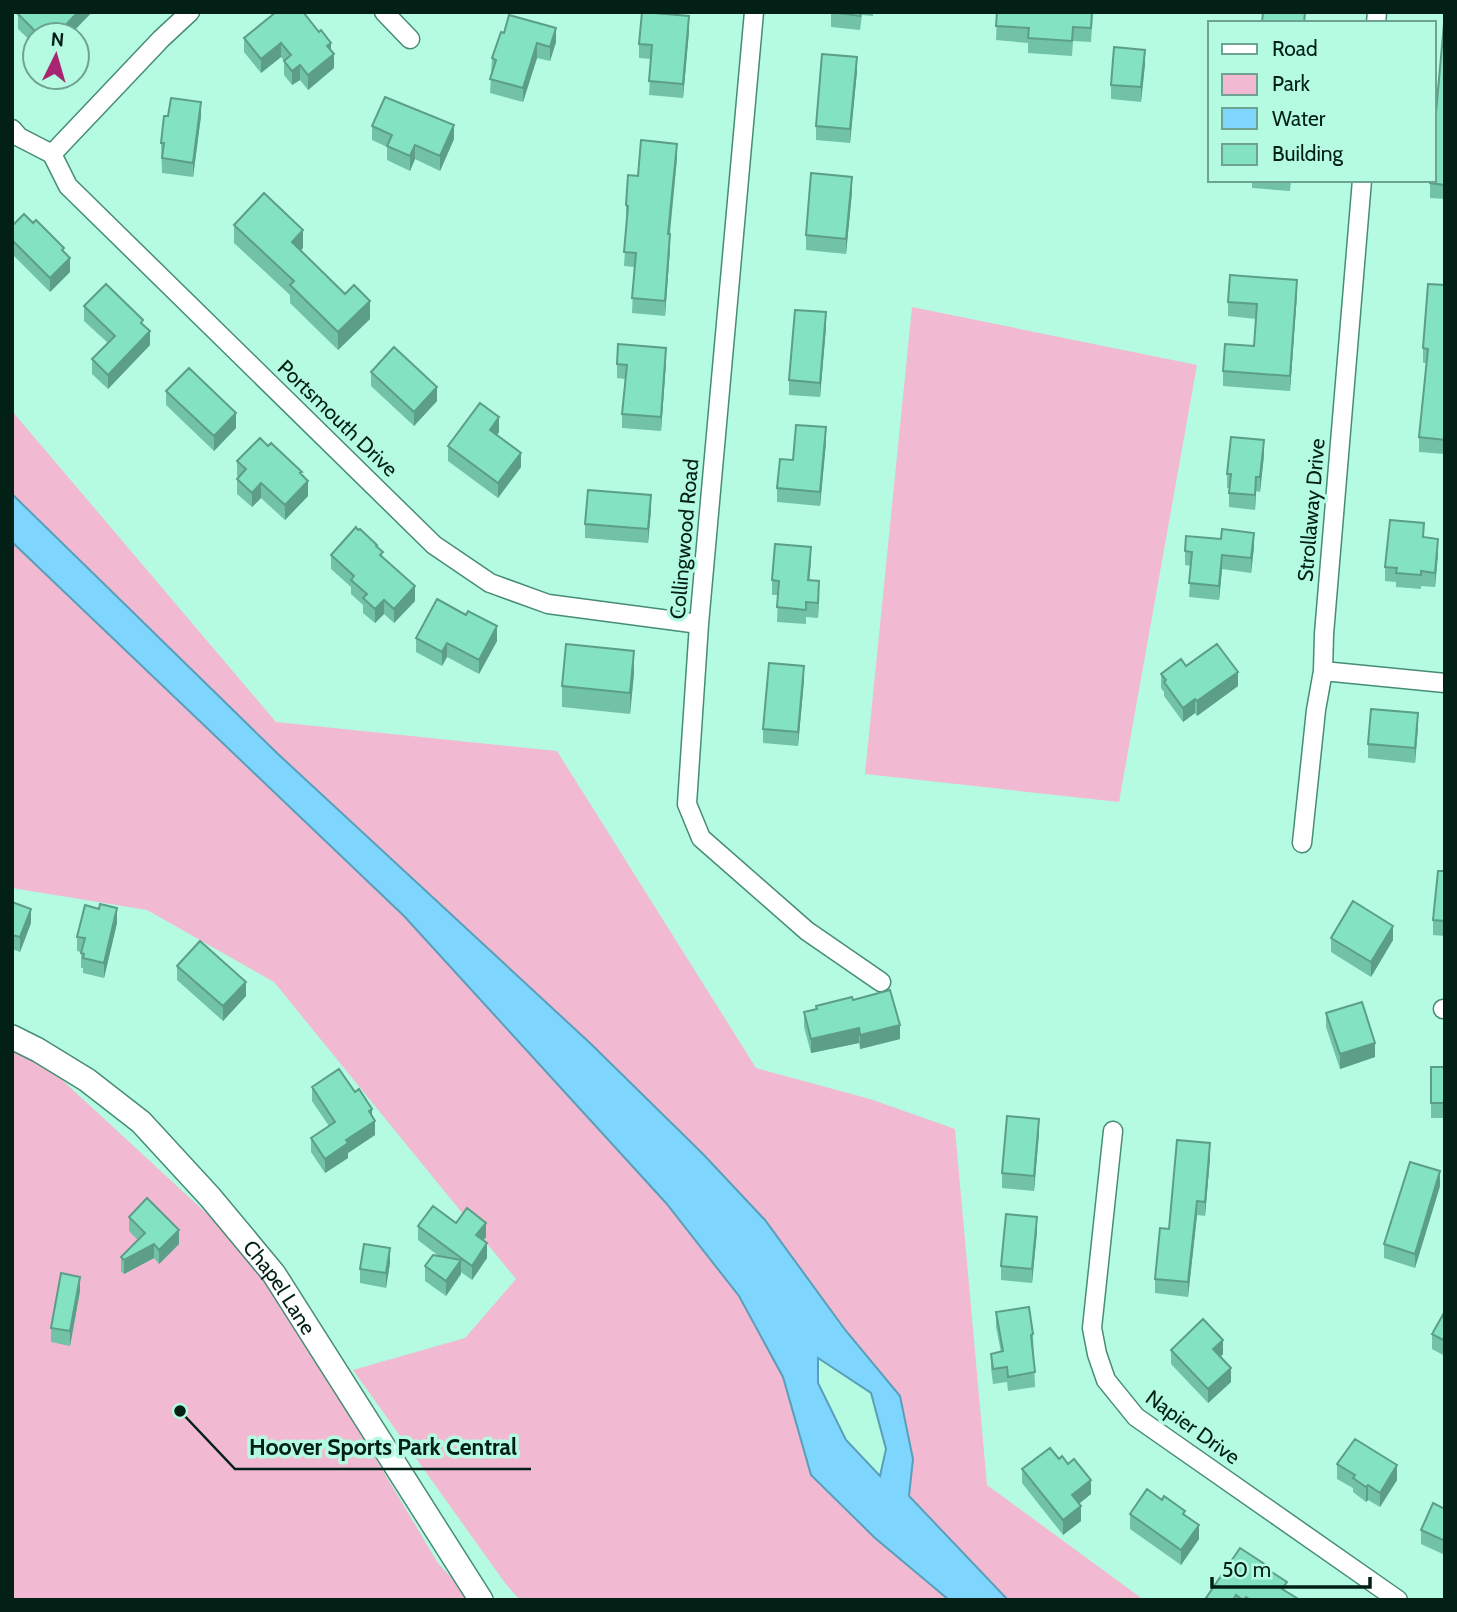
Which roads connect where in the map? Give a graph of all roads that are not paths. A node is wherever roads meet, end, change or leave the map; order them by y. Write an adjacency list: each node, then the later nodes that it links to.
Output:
1 (190, 12): 6 (street)
2 (384, 12): 4 (street)
3 (754, 12): 8 (street, Collingwood Road)
4 (410, 39)
5 (12, 130): 6 (street)
6 (52, 154): 8 (street, Portsmouth Drive)
7 (1362, 182): 9 (street, Strollaway Drive)
8 (699, 624): 12 (street, Collingwood Road)
9 (1322, 671): 10 (street); 11 (street, Strollaway Drive)
10 (1445, 683)
11 (1302, 843)
12 (881, 982)
13 (12, 1037): 15 (street, Chapel Lane)
14 (1113, 1131): 16 (street, Napier Drive)
15 (481, 1600)
16 (1398, 1600)

